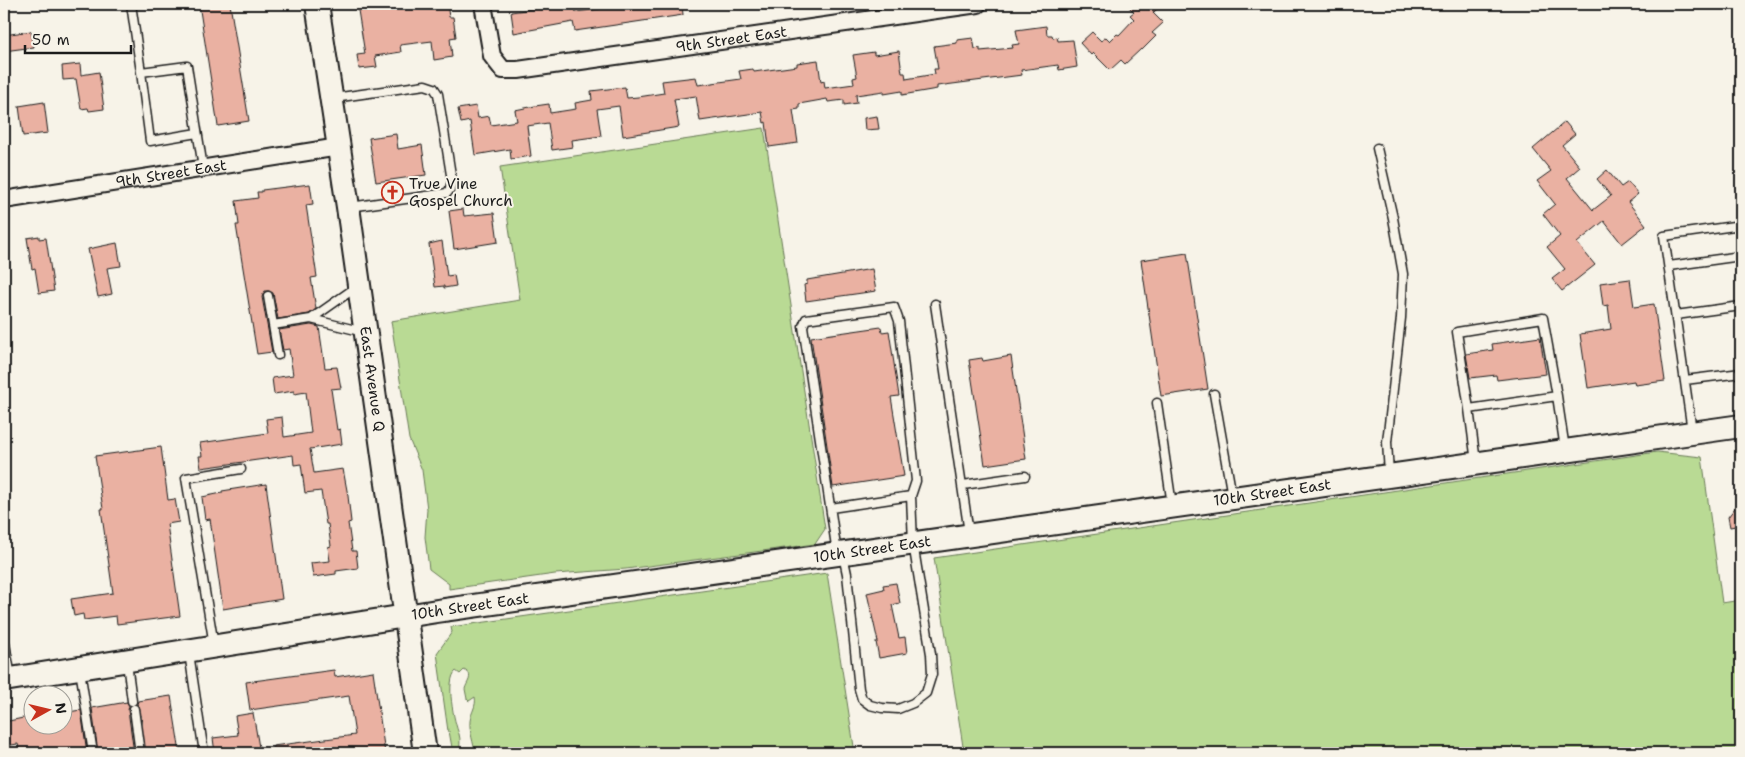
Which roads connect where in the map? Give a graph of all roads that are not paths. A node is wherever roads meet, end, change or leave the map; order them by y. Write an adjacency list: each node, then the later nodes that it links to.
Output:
1 (131, 4): 5 (lane)
2 (317, 4): 6 (main road, East Avenue Q)
3 (483, 4): 4 (street, 9th Street East)
4 (978, 4)
5 (141, 72): 7 (lane); 7 (lane)
6 (331, 99): 8 (main road, East Avenue Q); 12 (lane)
7 (197, 133): 10 (lane)
8 (338, 147): 10 (street, 9th Street East); 12 (main road, East Avenue Q)
9 (1377, 148): 37 (lane)
10 (203, 168): 11 (street, 9th Street East)
11 (4, 200)
12 (348, 208): 16 (main road, East Avenue Q)
13 (1734, 226): 15 (lane)
14 (1741, 256): 15 (lane)
15 (1668, 266): 20 (lane)
16 (359, 285): 21 (lane); 23 (main road, East Avenue Q)
17 (268, 296): 22 (lane)
18 (935, 304): 38 (lane)
19 (1741, 306): 20 (lane)
20 (1676, 315): 26 (lane)
21 (311, 319): 22 (lane); 23 (lane)
22 (273, 325): 24 (lane)
23 (366, 332): 46 (main road, East Avenue Q)
24 (278, 355)
25 (1741, 373): 26 (lane)
26 (1685, 380): 32 (lane)
27 (1214, 394): 40 (lane)
28 (1557, 396): 30 (lane); 30 (lane); 33 (lane)
29 (1157, 403): 41 (lane)
30 (1469, 409): 34 (lane)
31 (1741, 426): 32 (main road, 10th Street East)
32 (1692, 433): 33 (main road, 10th Street East)
33 (1565, 451): 34 (main road, 10th Street East)
34 (1476, 464): 37 (main road, 10th Street East)
35 (241, 469): 48 (lane)
36 (1025, 476): 38 (lane)
37 (1389, 476): 40 (main road, 10th Street East)
38 (963, 486): 43 (lane)
39 (911, 496): 42 (lane); 42 (lane); 44 (lane)
40 (1232, 498): 41 (main road, 10th Street East)
41 (1172, 506): 43 (main road, 10th Street East)
42 (831, 508): 45 (lane)
43 (969, 535): 44 (main road, 10th Street East)
44 (913, 543): 45 (main road, 10th Street East); 45 (lane)
45 (840, 553): 46 (main road, 10th Street East)
46 (406, 616): 48 (main road, 10th Street East); 56 (main road, East Avenue Q)
47 (4, 638): 52 (lane)
48 (214, 647): 49 (main road, 10th Street East)
49 (189, 651): 50 (main road, 10th Street East); 55 (lane)
50 (126, 661): 51 (main road, 10th Street East); 54 (lane)
51 (80, 668): 52 (main road, 10th Street East); 53 (lane)
52 (7, 679)
53 (93, 753)
54 (140, 753)
55 (204, 753)
56 (425, 753)

